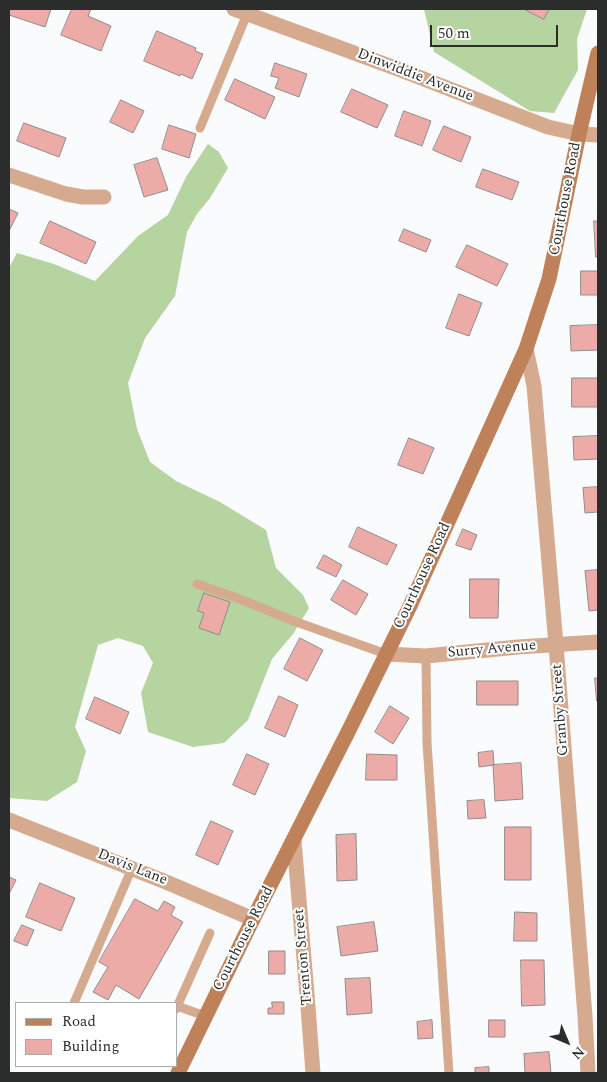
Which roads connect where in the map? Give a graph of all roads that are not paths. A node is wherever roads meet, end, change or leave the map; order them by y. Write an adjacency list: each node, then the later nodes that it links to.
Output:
1 (240, 11): 3 (lane); 4 (street, Dinwiddie Avenue)
2 (598, 53): 4 (street, Courthouse Road)
3 (200, 128)
4 (579, 134): 5 (street, Dinwiddie Avenue); 8 (street, Courthouse Road)
5 (598, 135)
6 (9, 175): 7 (street)
7 (104, 198)
8 (526, 349): 11 (street, Granby Street); 12 (street, Courthouse Road)
9 (197, 584): 12 (lane)
10 (598, 642): 11 (street, Surry Avenue)
11 (556, 645): 13 (street, Surry Avenue); 26 (street, Granby Street)
12 (386, 654): 13 (street, Surry Avenue); 15 (street, Courthouse Road)
13 (426, 656): 25 (lane)
14 (9, 820): 16 (street, Davis Lane)
15 (294, 841): 17 (street, Courthouse Road); 24 (street, Trenton Street)
16 (132, 868): 17 (street, Davis Lane); 19 (lane)
17 (253, 919): 22 (street, Courthouse Road)
18 (210, 932): 20 (lane)
19 (74, 1002)
20 (178, 1005)
21 (178, 1007): 22 (lane)
22 (205, 1016): 23 (street, Courthouse Road)
23 (178, 1068)
24 (313, 1073)
25 (449, 1073)
26 (588, 1073)

